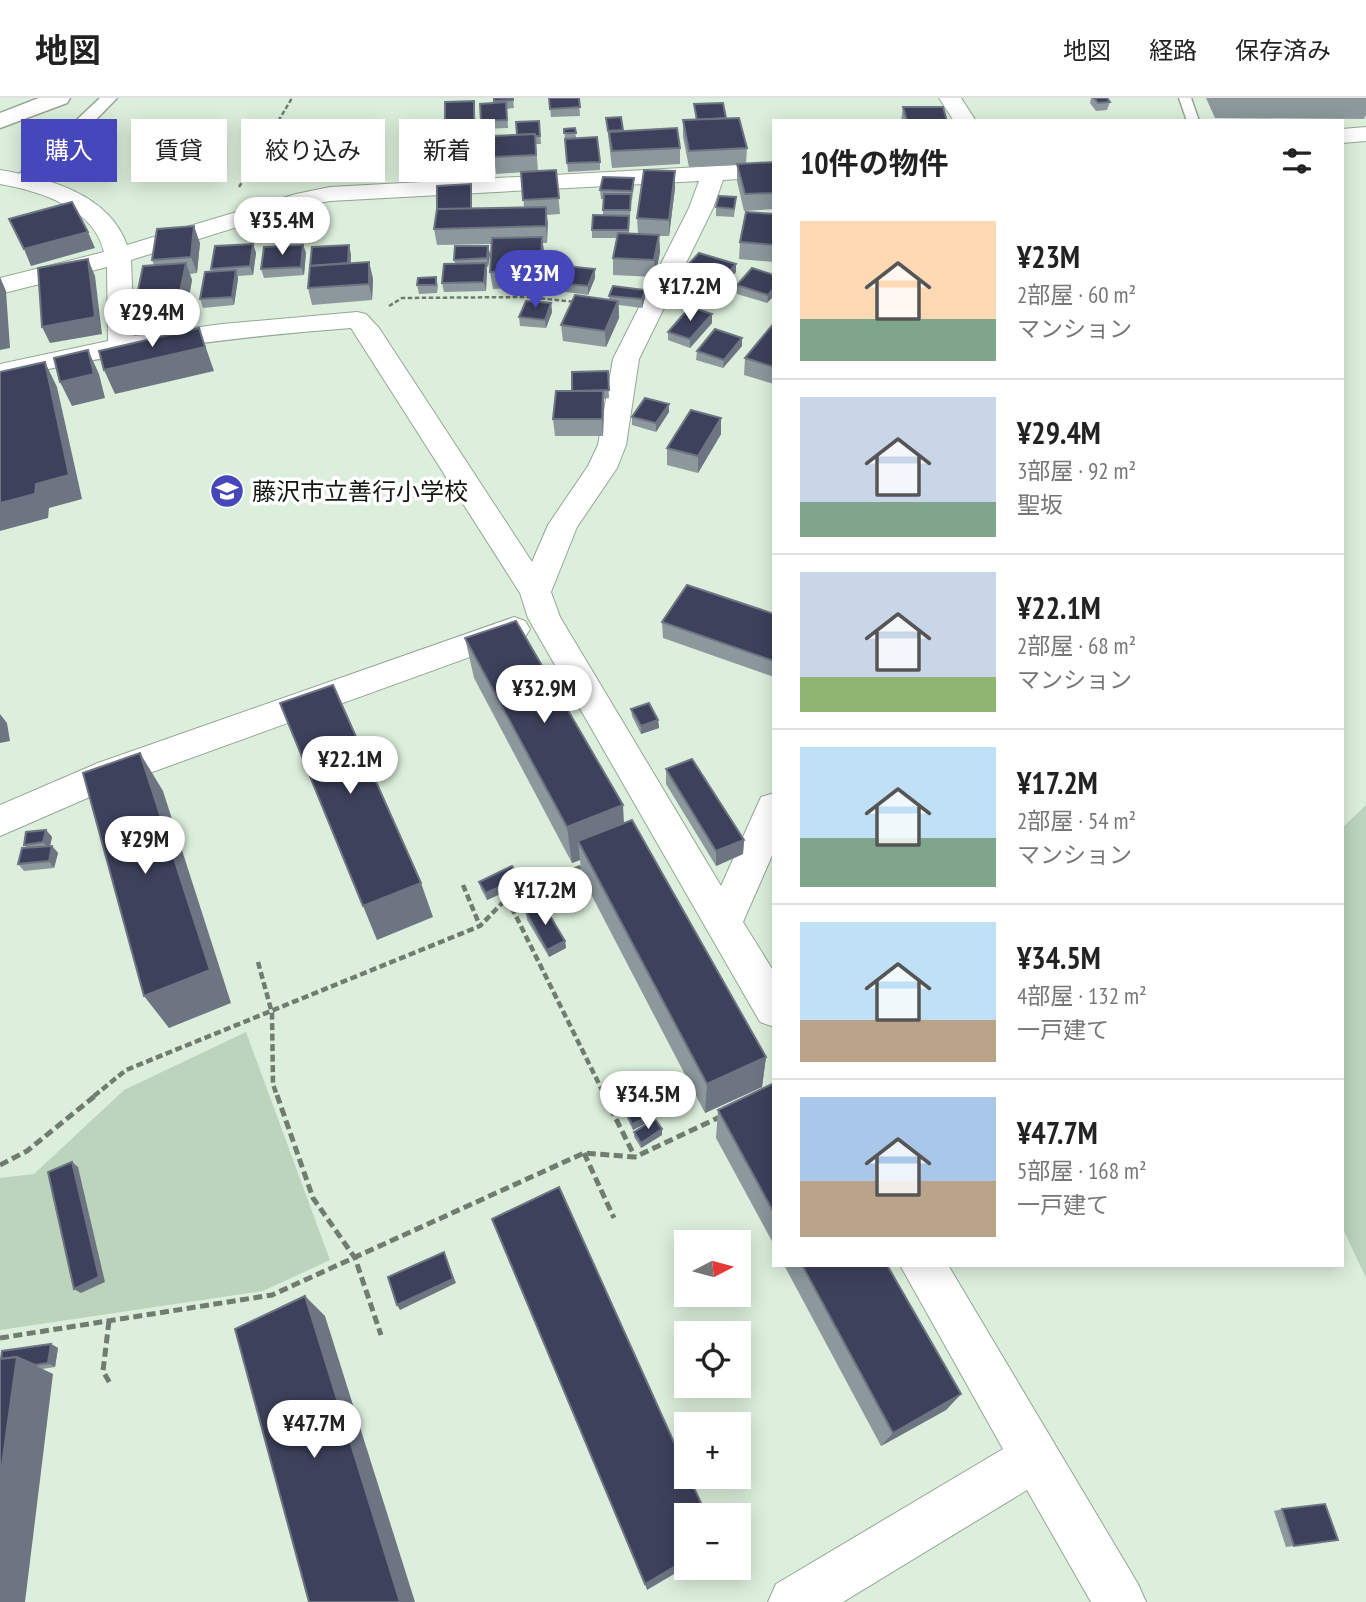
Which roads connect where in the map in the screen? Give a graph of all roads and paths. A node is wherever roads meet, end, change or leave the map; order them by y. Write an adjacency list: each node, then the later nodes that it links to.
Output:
1 (59, 98): 8 (street)
2 (109, 98): 13 (street)
3 (292, 98): 14 (path)
4 (950, 98): 6 (street)
5 (1185, 98): 7 (lane)
6 (964, 119)
7 (1192, 119)
8 (0, 121)
9 (1366, 134): 10 (street)
10 (1344, 136)
11 (772, 170): 12 (street)
12 (714, 172): 14 (street); 21 (street)
13 (9, 182): 15 (street)
14 (242, 218): 15 (street)
15 (117, 257): 16 (street); 19 (street)
16 (0, 286)
17 (578, 302): 18 (path)
18 (366, 328): 19 (street); 21 (street)
19 (121, 349): 20 (street)
20 (0, 372)
21 (540, 605): 23 (street); 27 (street)
22 (772, 812): 27 (street)
23 (0, 821)
24 (595, 860): 26 (path)
25 (463, 885): 28 (path)
26 (508, 898): 28 (path); 34 (path)
27 (724, 923): 30 (street)
28 (480, 926): 31 (path)
29 (258, 962): 31 (path)
30 (772, 1006)
31 (272, 1013): 35 (path); 37 (path)
32 (736, 1110): 34 (path)
33 (584, 1153): 34 (path); 36 (path); 37 (path)
34 (635, 1157)
35 (0, 1165)
36 (614, 1218)
37 (355, 1258): 39 (path); 40 (path)
38 (923, 1267): 43 (street)
39 (109, 1321): 41 (path); 42 (path)
40 (382, 1335)
41 (0, 1338)
42 (111, 1385)
43 (1034, 1458): 44 (street); 45 (street)
44 (794, 1602)
45 (1120, 1602)

